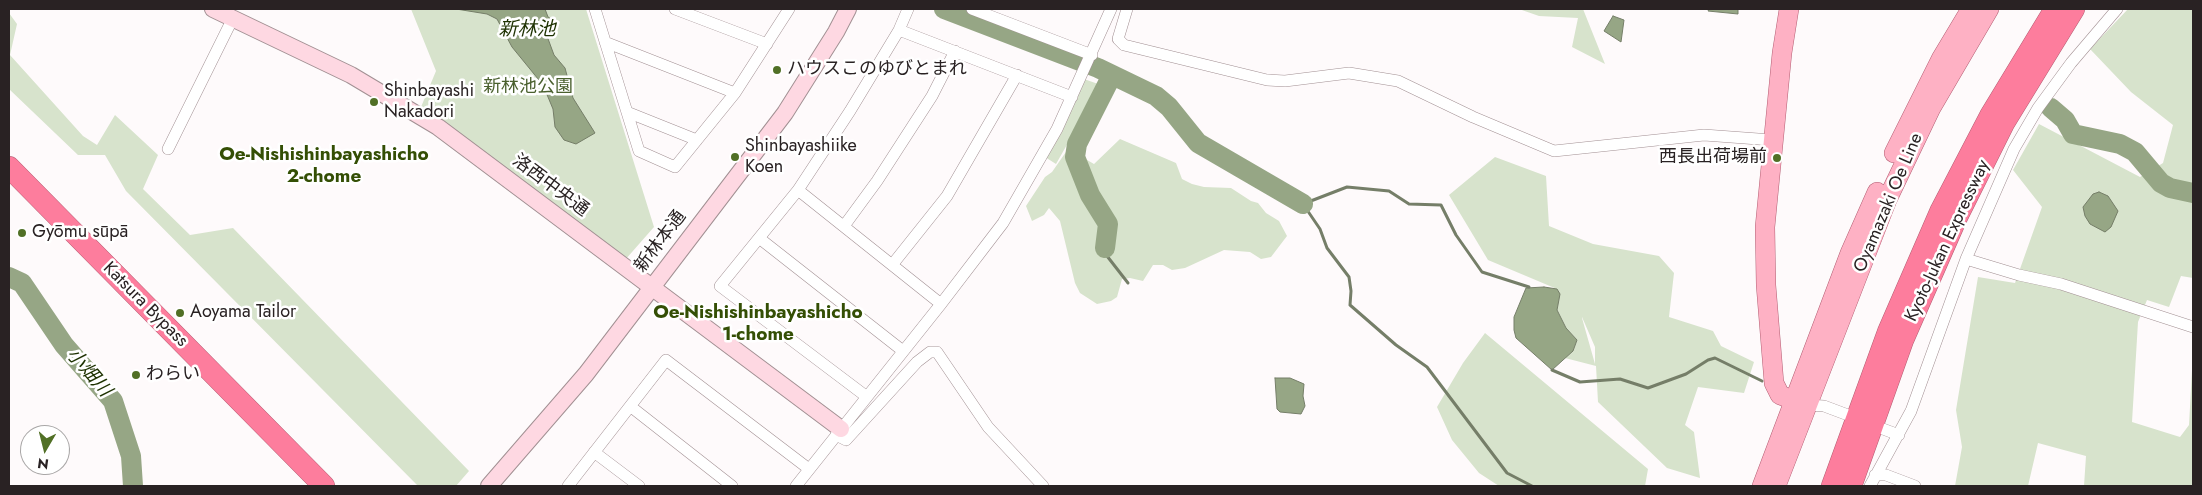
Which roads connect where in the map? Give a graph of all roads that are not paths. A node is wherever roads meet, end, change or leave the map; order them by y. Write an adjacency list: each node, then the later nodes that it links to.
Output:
1 (213, 9): 16 (street, 洛西中央通)
2 (595, 9): 18 (street)
3 (675, 9): 19 (street)
4 (789, 9): 19 (street)
5 (848, 9): 36 (street, 新林本通)
6 (908, 9): 17 (street)
7 (972, 9): 21 (street)
8 (1112, 9): 21 (street)
9 (1127, 9): 27 (street)
10 (1789, 9): 27 (main road)
11 (1971, 9): 41 (main road, Oyamazaki Oe Line)
12 (1989, 9): 41 (main road, Oyamazaki Oe Line)
13 (2055, 9): 60 (highway, Kyoto-Jukan Expressway)
14 (2074, 9): 61 (highway, Kyoto-Jukan Expressway)
15 (2117, 9): 34 (street)
16 (235, 13): 28 (street); 36 (street, 洛西中央通)
17 (899, 30): 20 (street); 31 (street)
18 (605, 42): 23 (street); 25 (street)
19 (767, 44): 23 (street)
20 (955, 52): 22 (street); 32 (street)
21 (1092, 55): 24 (street)
22 (1017, 75): 24 (street); 35 (street)
23 (735, 93): 26 (street)
24 (1072, 96): 37 (street)
25 (626, 112): 26 (street); 26 (street)
26 (697, 140)
27 (1772, 140): 41 (main road)
28 (168, 149)
29 (9, 167): 51 (highway, Katsura Bypass)
30 (9, 185): 50 (highway, Katsura Bypass)
31 (798, 190): 32 (street); 33 (street)
32 (844, 226): 35 (street)
33 (759, 238): 39 (street); 40 (street)
34 (1966, 258): 38 (street); 46 (street)
35 (892, 265): 37 (street)
36 (652, 287): 45 (street, 洛西中央通); 52 (street, 新林本通)
37 (942, 304): 39 (street)
38 (2193, 327)
39 (903, 351): 40 (street)
40 (867, 397): 45 (street)
41 (1801, 403): 43 (street); 58 (main road, Oyamazaki Oe Line); 59 (main road, Oyamazaki Oe Line)
42 (630, 406): 47 (street); 48 (street); 55 (street)
43 (1848, 415)
44 (1883, 429): 46 (street)
45 (839, 432): 48 (street); 57 (street)
46 (1899, 435): 49 (street)
47 (594, 452): 53 (street); 54 (street)
48 (809, 469): 56 (street)
49 (1875, 474): 62 (street); 63 (street)
50 (304, 486)
51 (324, 486)
52 (489, 486)
53 (568, 486)
54 (639, 486)
55 (732, 486)
56 (796, 486)
57 (1043, 486)
58 (1762, 486)
59 (1776, 486)
60 (1832, 486)
61 (1851, 486)
62 (1870, 486)
63 (1915, 486)

